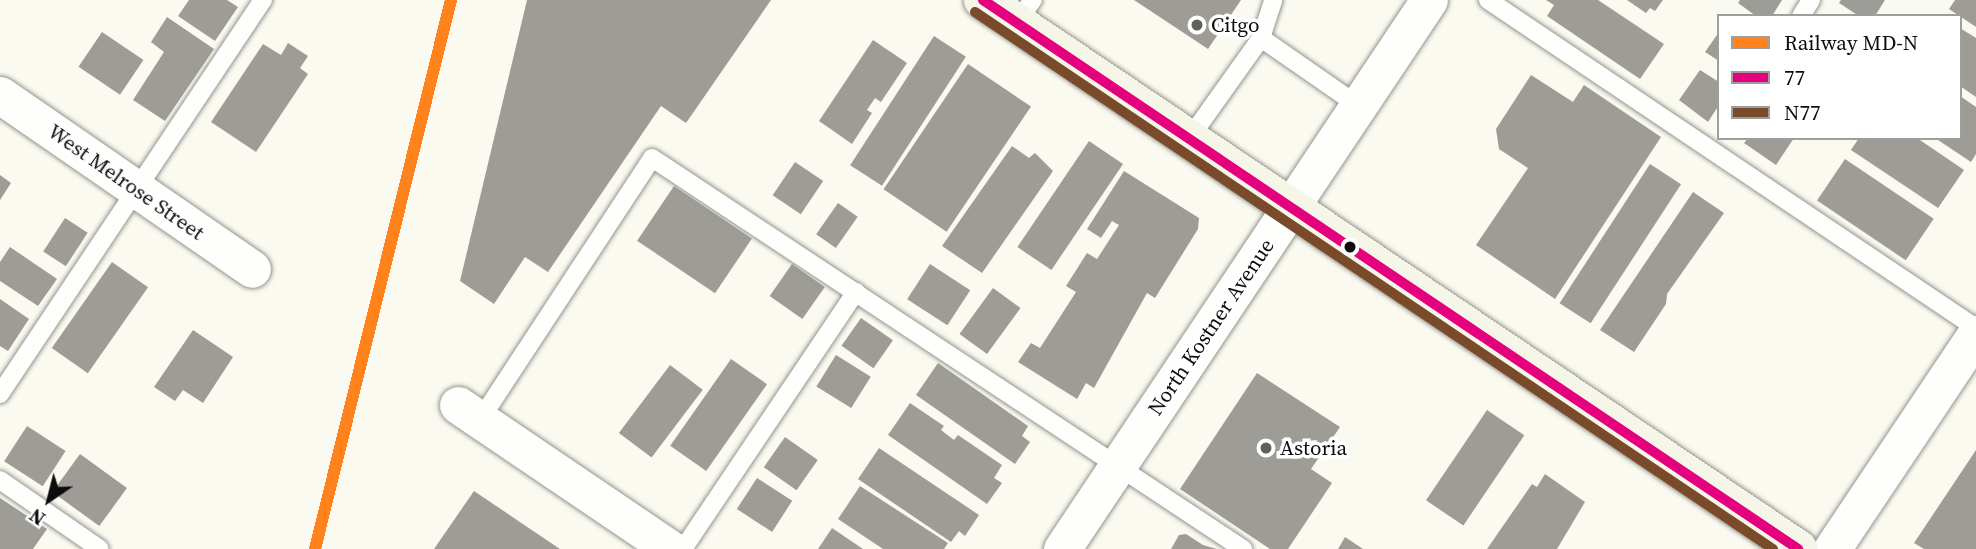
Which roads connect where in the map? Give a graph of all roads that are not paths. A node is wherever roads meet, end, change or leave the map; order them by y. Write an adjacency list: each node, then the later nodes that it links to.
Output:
1 (263, 0): 12 (lane)
2 (983, 0): 6 (main road)
3 (1273, 0): 7 (lane)
4 (1429, 0): 9 (street, North Kostner Avenue)
5 (1488, 0): 11 (lane)
6 (1025, 11): 10 (main road)
7 (1261, 38): 9 (lane); 10 (lane)
8 (0, 94): 12 (street, West Melrose Street)
9 (1359, 106): 13 (street, North Kostner Avenue)
10 (1189, 139): 13 (main road)
11 (1715, 144): 16 (lane)
12 (137, 189): 14 (street, West Melrose Street); 18 (lane)
13 (1291, 208): 20 (street, North Kostner Avenue); 27 (main road)
14 (252, 269)
15 (856, 292): 19 (lane); 20 (lane); 24 (lane)
16 (1976, 328)
17 (1976, 334): 28 (street)
18 (0, 394)
19 (469, 413): 23 (street)
20 (1118, 465): 25 (street, North Kostner Avenue); 26 (lane)
21 (0, 480): 22 (lane)
22 (100, 549)
23 (671, 549)
24 (683, 549)
25 (1062, 549)
26 (1243, 549)
27 (1798, 549)
28 (1832, 549)

